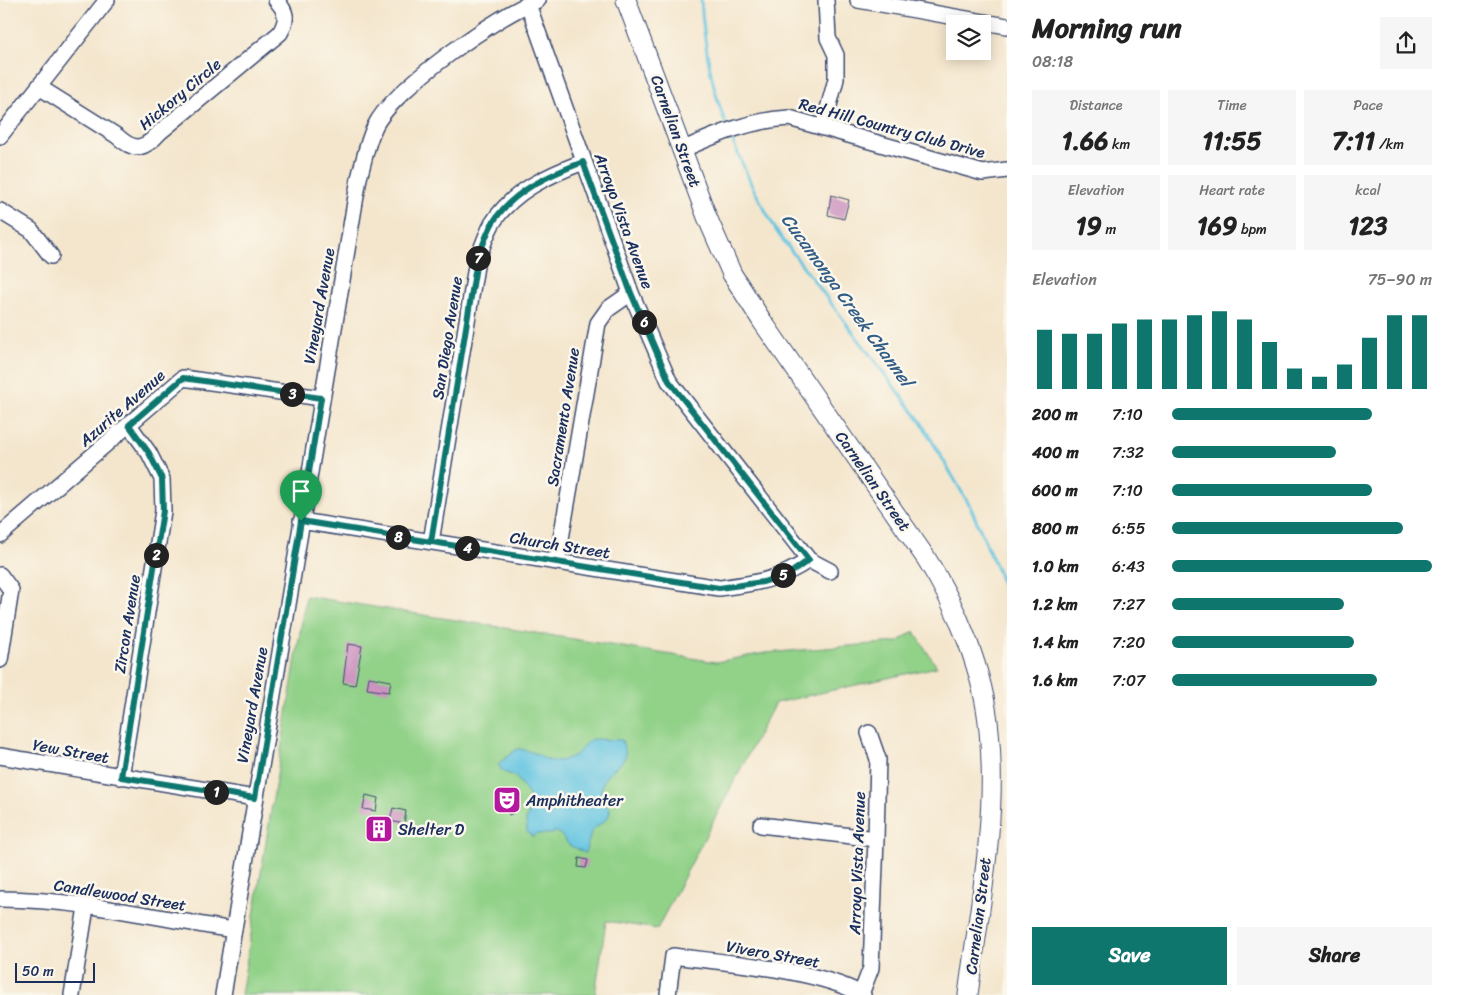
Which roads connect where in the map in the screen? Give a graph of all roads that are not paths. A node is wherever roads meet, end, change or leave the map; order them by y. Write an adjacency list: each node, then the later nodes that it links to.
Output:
1 (107, 0): 8 (street)
2 (276, 0): 8 (street, Hickory Circle)
3 (626, 0): 11 (main road, Carnelian Street)
4 (826, 0): 9 (street)
5 (858, 0): 7 (street)
6 (533, 2): 12 (street, Arroyo Vista Avenue); 17 (street, Vineyard Avenue)
7 (1007, 26)
8 (39, 87): 10 (street)
9 (824, 128): 11 (street, Red Hill Country Club Drive); 13 (street, Red Hill Country Club Drive)
10 (0, 136)
11 (684, 149): 40 (main road, Carnelian Street)
12 (583, 162): 16 (street, Arroyo Vista Avenue); 21 (street, San Diego Avenue)
13 (1007, 170)
14 (0, 212): 15 (street)
15 (51, 256)
16 (631, 293): 22 (street, Arroyo Vista Avenue); 23 (street, Sacramento Avenue)
17 (321, 398): 18 (street, Azurite Avenue); 19 (street, Vineyard Avenue)
18 (129, 425): 20 (street, Azurite Avenue); 29 (street, Zircon Avenue)
19 (301, 521): 21 (street, Church Street); 30 (street, Vineyard Avenue)
20 (0, 535)
21 (431, 542): 23 (street, Church Street)
22 (809, 560): 23 (street, Church Street); 24 (street, Arroyo Vista Avenue)
23 (557, 562)
24 (830, 571)
25 (0, 575): 26 (street)
26 (0, 660)
27 (869, 733): 32 (street, Arroyo Vista Avenue)
28 (0, 756): 29 (street, Yew Street)
29 (121, 777): 30 (street, Yew Street)
30 (255, 798): 35 (street, Vineyard Avenue)
31 (761, 825): 32 (street)
32 (876, 839): 36 (street, Arroyo Vista Avenue)
33 (0, 900): 34 (street, Candlewood Street)
34 (86, 907): 35 (street, Candlewood Street); 37 (street)
35 (234, 930): 38 (street, Vineyard Avenue)
36 (862, 994): 39 (street, Vivero Street)
37 (72, 995)
38 (223, 995)
39 (668, 995)
40 (968, 995)

